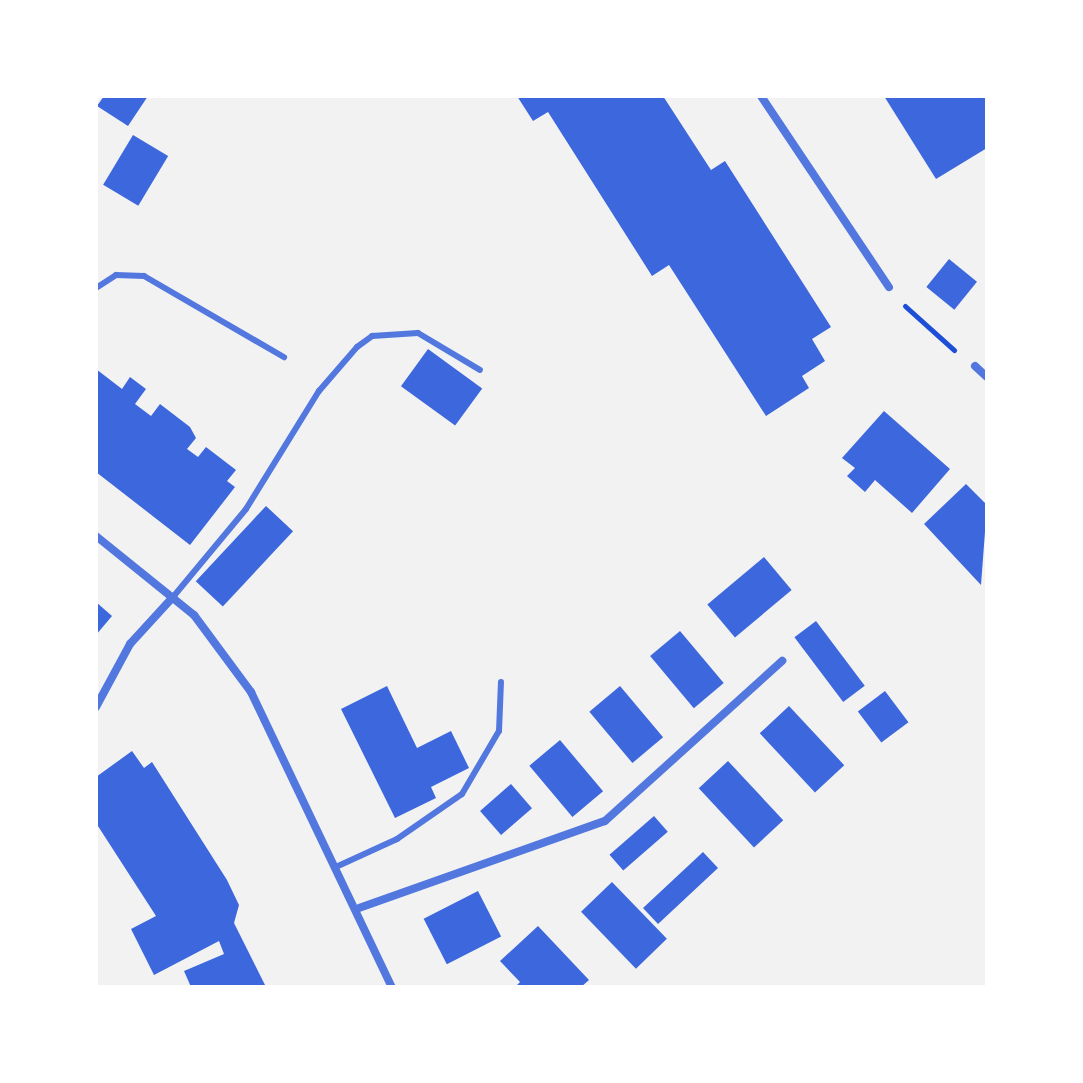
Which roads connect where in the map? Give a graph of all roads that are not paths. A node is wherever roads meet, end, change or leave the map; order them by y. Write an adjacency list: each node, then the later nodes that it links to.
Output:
1 (761, 96): 2 (street)
2 (889, 287)
3 (96, 288): 4 (lane)
4 (284, 357)
5 (975, 366): 7 (street)
6 (480, 370): 9 (lane)
7 (987, 377)
8 (96, 536): 9 (street)
9 (173, 597): 12 (street); 13 (street)
10 (782, 661): 14 (street)
11 (501, 682): 13 (lane)
12 (96, 707)
13 (338, 866): 14 (street)
14 (359, 908): 15 (street)
15 (392, 987)

